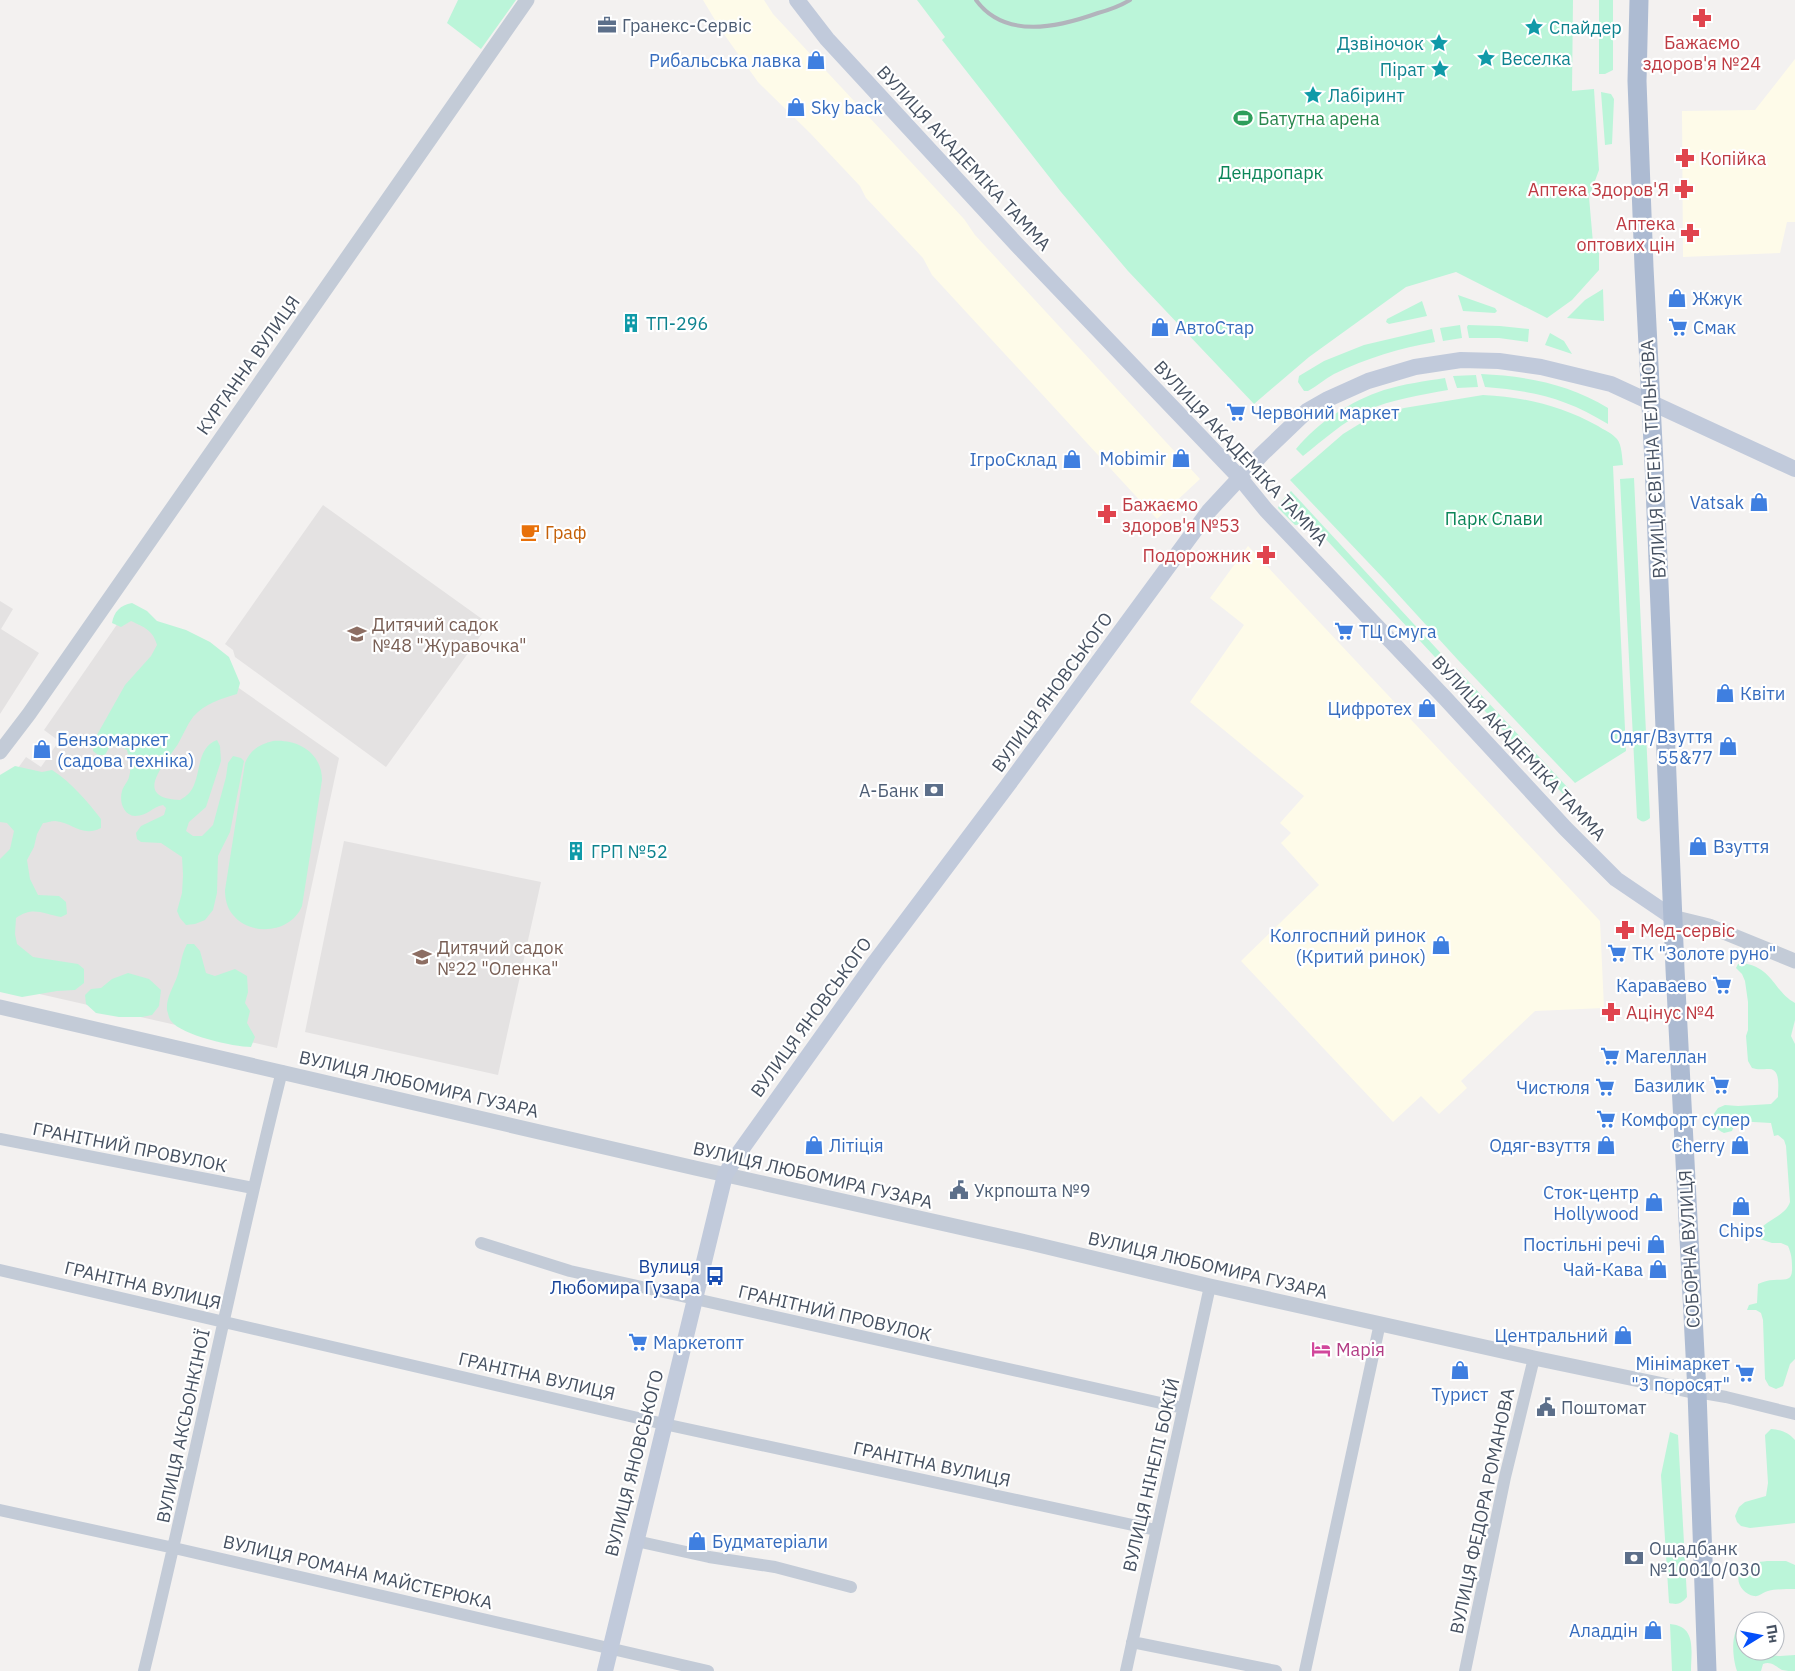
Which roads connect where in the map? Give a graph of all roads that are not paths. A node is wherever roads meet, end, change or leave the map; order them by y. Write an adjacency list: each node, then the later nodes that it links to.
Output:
1 (527, 0): 7 (street, КУРГАННА ВУЛИЦЯ)
2 (796, 0): 6 (main road, ВУЛИЦЯ АКАДЕМІКА ТАММА)
3 (1639, 0): 4 (main road, ВУЛИЦЯ ЄВГЕНА ТЕЛЬНОВА)
4 (1651, 402): 5 (main road, ВУЛИЦЯ ЯНОВСЬКОГО); 6 (main road, ВУЛИЦЯ ЯНОВСЬКОГО); 8 (main road, ВУЛИЦЯ ЄВГЕНА ТЕЛЬНОВА)
5 (1795, 468)
6 (1240, 478): 8 (main road, ВУЛИЦЯ АКАДЕМІКА ТАММА); 13 (main road, ВУЛИЦЯ ЯНОВСЬКОГО)
7 (0, 752)
8 (1672, 917): 9 (street); 22 (main road, СОБОРНА ВУЛИЦЯ)
9 (1795, 961)
10 (0, 1007): 11 (street, ВУЛИЦЯ ЛЮБОМИРА ГУЗАРА)
11 (282, 1071): 13 (street, ВУЛИЦЯ ЛЮБОМИРА ГУЗАРА); 14 (street, ВУЛИЦЯ АКСЬОНКІНОЇ)
12 (0, 1139): 14 (street, ГРАНІТНИЙ ПРОВУЛОК)
13 (724, 1175): 17 (street, ВУЛИЦЯ ЛЮБОМИРА ГУЗАРА); 18 (main road, ВУЛИЦЯ ЯНОВСЬКОГО)
14 (253, 1188): 19 (street, ВУЛИЦЯ АКСЬОНКІНОЇ)
15 (481, 1243): 18 (street, ГРАНІТНИЙ ПРОВУЛОК)
16 (0, 1270): 19 (street, ГРАНІТНА ВУЛИЦЯ)
17 (1210, 1286): 20 (street, ВУЛИЦЯ ЛЮБОМИРА ГУЗАРА); 23 (street, ВУЛИЦЯ НІНЕЛІ БОКІЙ)
18 (694, 1299): 23 (street, ГРАНІТНИЙ ПРОВУЛОК); 25 (main road, ВУЛИЦЯ ЯНОВСЬКОГО)
19 (224, 1322): 25 (street, ГРАНІТНА ВУЛИЦЯ); 29 (street, ВУЛИЦЯ АКСЬОНКІНОЇ)
20 (1380, 1323): 21 (street, ВУЛИЦЯ ЛЮБОМИРА ГУЗАРА); 38 (street)
21 (1534, 1358): 22 (street, ВУЛИЦЯ ЛЮБОМИРА ГУЗАРА); 39 (street, ВУЛИЦЯ ФЕДОРА РОМАНОВА)
22 (1697, 1392): 24 (street, ВУЛИЦЯ ЛЮБОМИРА ГУЗАРА); 40 (main road, СОБОРНА ВУЛИЦЯ)
23 (1183, 1408): 27 (street, ВУЛИЦЯ НІНЕЛІ БОКІЙ)
24 (1795, 1414)
25 (664, 1424): 27 (street, ГРАНІТНА ВУЛИЦЯ); 28 (main road, ВУЛИЦЯ ЯНОВСЬКОГО)
26 (0, 1510): 29 (street, ВУЛИЦЯ РОМАНА МАЙСТЕРЮКА)
27 (1156, 1530): 31 (street, ВУЛИЦЯ НІНЕЛІ БОКІЙ)
28 (636, 1541): 30 (street); 32 (main road, ВУЛИЦЯ ЯНОВСЬКОГО)
29 (174, 1548): 32 (street, ВУЛИЦЯ РОМАНА МАЙСТЕРЮКА); 33 (street, ВУЛИЦЯ АКСЬОНКІНОЇ)
30 (851, 1587)
31 (1132, 1642): 36 (street, ВУЛИЦЯ НІНЕЛІ БОКІЙ); 37 (street)
32 (610, 1648): 34 (main road, ВУЛИЦЯ ЯНОВСЬКОГО); 35 (street, ВУЛИЦЯ РОМАНА МАЙСТЕРЮКА)
33 (144, 1671)
34 (605, 1671)
35 (708, 1671)
36 (1126, 1671)
37 (1276, 1671)
38 (1305, 1671)
39 (1465, 1671)
40 (1707, 1671)

